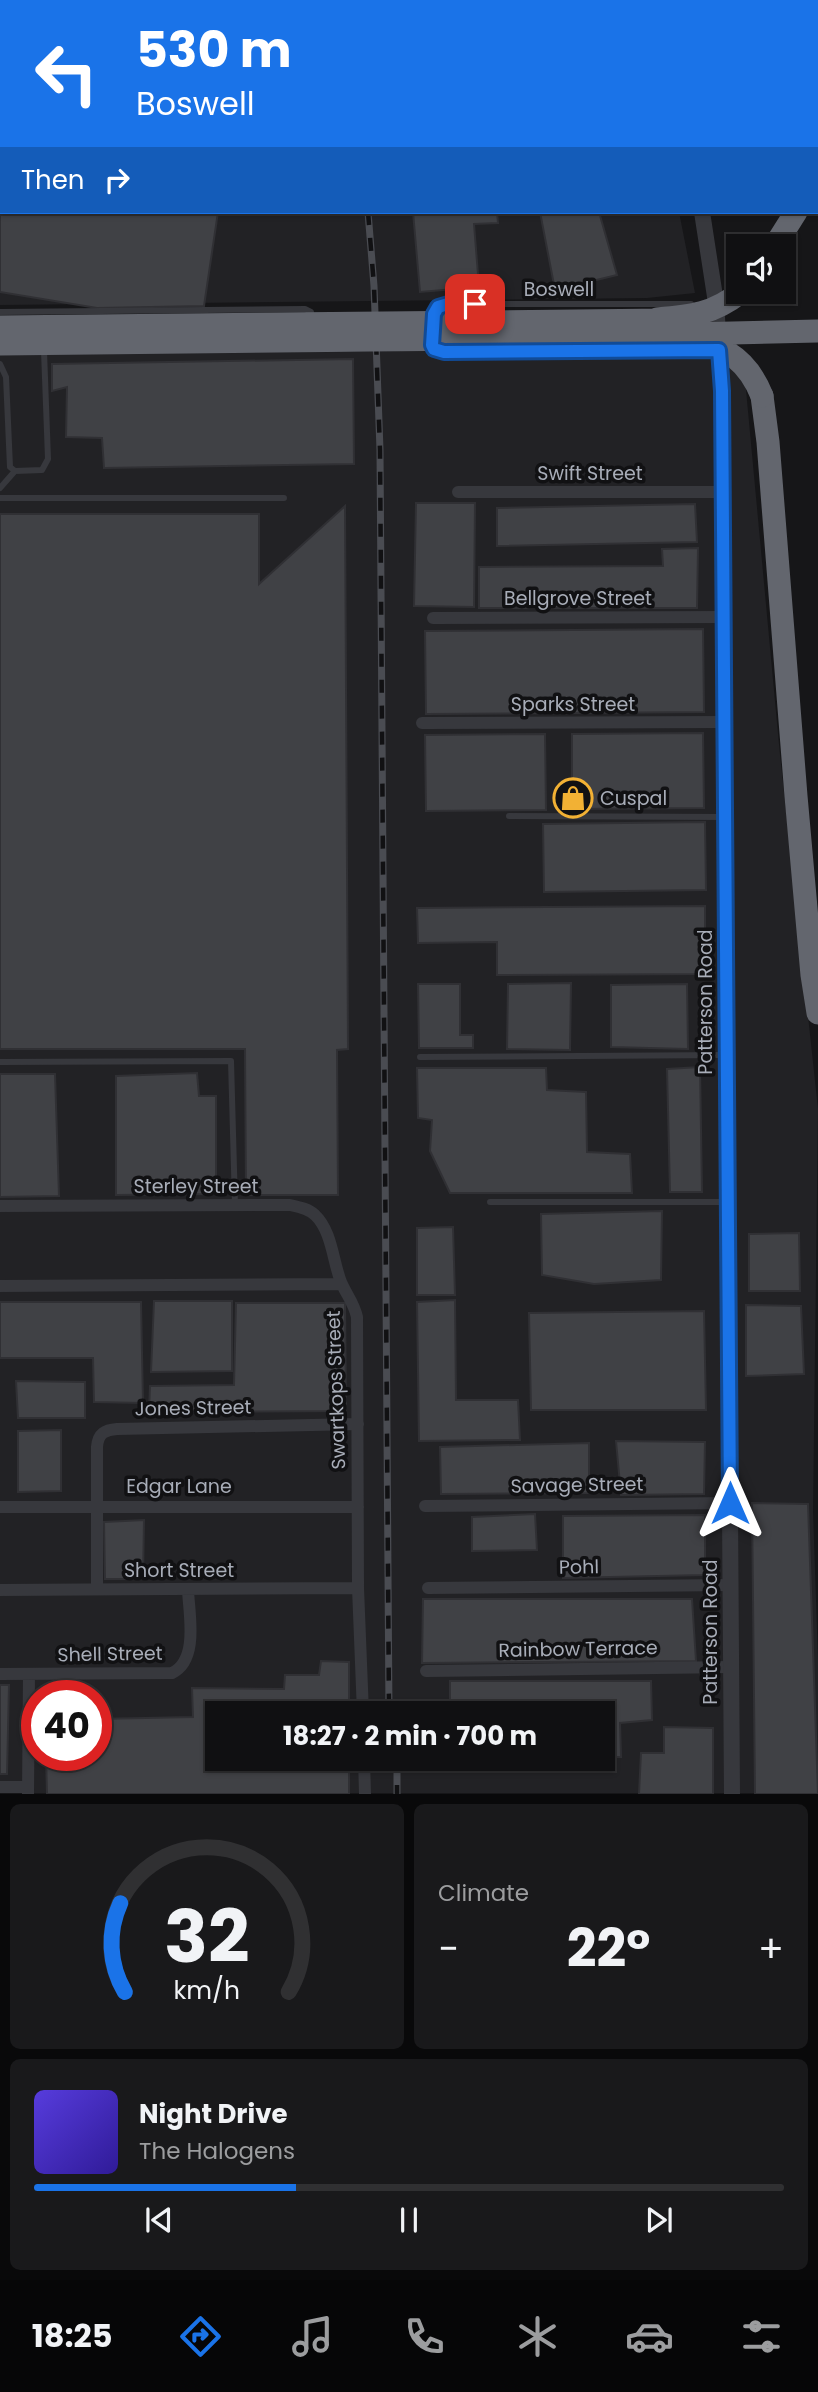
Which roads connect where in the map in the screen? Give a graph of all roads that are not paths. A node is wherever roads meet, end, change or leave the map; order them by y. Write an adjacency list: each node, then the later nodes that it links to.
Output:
1 (702, 214): 5 (street, Patterson Road)
2 (795, 214): 3 (highway)
3 (782, 234)
4 (726, 302): 7 (highway, bridge)
5 (716, 303): 14 (street, Patterson Road); 14 (lane, Boswell)
6 (0, 312): 15 (lane)
7 (657, 319): 8 (highway, bridge); 9 (highway, bridge)
8 (818, 323)
9 (0, 327)
10 (818, 331): 11 (highway, bridge)
11 (609, 337): 12 (highway, bridge); 29 (highway, bridge)
12 (0, 344)
13 (0, 350): 15 (lane)
14 (719, 350): 20 (street, Patterson Road)
15 (44, 351): 17 (lane)
16 (0, 365): 17 (lane)
17 (15, 471): 18 (lane)
18 (0, 488)
19 (458, 492): 20 (street, Swift Street)
20 (723, 492): 23 (street, Patterson Road)
21 (0, 498): 22 (lane)
22 (284, 498)
23 (724, 617): 24 (street, Bellgrove Street); 25 (street, Patterson Road)
24 (433, 618)
25 (724, 722): 26 (street, Sparks Street); 28 (street, Patterson Road)
26 (422, 723)
27 (509, 817): 28 (lane)
28 (724, 817): 30 (street, Patterson Road)
29 (818, 1013)
30 (727, 1055): 31 (lane); 34 (street, Patterson Road)
31 (420, 1057)
32 (0, 1062): 35 (lane)
33 (490, 1202): 34 (lane)
34 (727, 1202): 40 (street, Patterson Road)
35 (235, 1205): 36 (street, Sterley Street); 37 (street, Sterley Street)
36 (0, 1206)
37 (342, 1284): 38 (street, Swartkops Street); 39 (street, Swartkops Street)
38 (0, 1286)
39 (358, 1424): 41 (street, Jones Street); 44 (street, Swartkops Street)
40 (730, 1503): 42 (street, Savage Street); 45 (street, Patterson Road)
41 (97, 1505): 43 (street, Edgar Lane); 44 (street, Edgar Lane); 48 (street, Jones Street)
42 (425, 1506)
43 (0, 1507)
44 (358, 1507): 46 (street, Swartkops Street)
45 (731, 1585): 47 (street, Pohl); 51 (street, Patterson Road)
46 (358, 1588): 50 (street, Short Street); 55 (street, Swartkops Street)
47 (428, 1588)
48 (97, 1589): 49 (street, Short Street); 50 (street, Short Street)
49 (0, 1590)
50 (188, 1590): 54 (street, Shell Street)
51 (732, 1667): 52 (street, Rainbow Terrace); 60 (street, Patterson Road)
52 (426, 1671)
53 (0, 1674): 54 (street, Shell Street)
54 (29, 1674): 58 (street)
55 (363, 1701)
56 (364, 1771): 59 (street)
57 (0, 1787): 58 (street)
58 (28, 1790)
59 (365, 1794)
60 (732, 1794)

